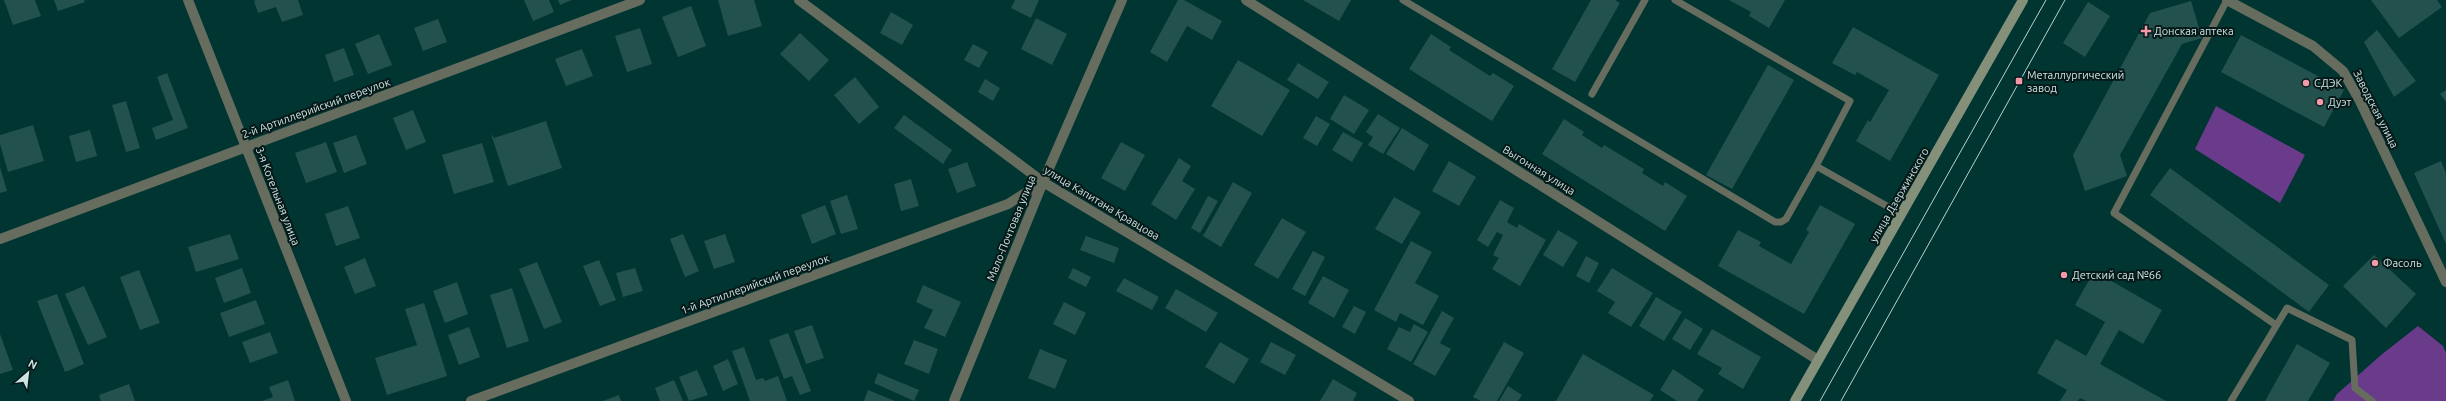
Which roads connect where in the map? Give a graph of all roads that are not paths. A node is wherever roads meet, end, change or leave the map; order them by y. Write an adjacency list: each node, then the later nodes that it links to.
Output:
1 (188, 0): 12 (street, 3-я Котельная улица)
2 (640, 0): 12 (street, 2-й Артиллерийский переулок)
3 (798, 0): 14 (street, улица Капитана Кравцова)
4 (1122, 0): 14 (street, Мало-Почтовая улица)
5 (1246, 0): 19 (street, Выгонная улица)
6 (1403, 0): 13 (lane)
7 (1645, 0): 11 (lane)
8 (1675, 0): 13 (lane)
9 (2023, 0): 15 (main road, улица Дзержинского)
10 (2227, 0): 17 (street, Заводская улица); 18 (lane)
11 (1592, 94)
12 (246, 147): 16 (street, 2-й Артиллерийский переулок); 20 (street, 3-я Котельная улица)
13 (1816, 166): 15 (lane)
14 (1043, 182): 21 (street, 1-й Артиллерийский переулок); 22 (street, Мало-Почтовая улица); 23 (street, улица Капитана Кравцова)
15 (1901, 214): 19 (main road, улица Дзержинского)
16 (0, 239)
17 (2446, 282)
18 (2276, 325): 25 (lane); 26 (lane)
19 (1818, 360): 24 (main road, улица Дзержинского)
20 (346, 401)
21 (471, 401)
22 (954, 401)
23 (1409, 401)
24 (1796, 401)
25 (2231, 401)
26 (2372, 401)

